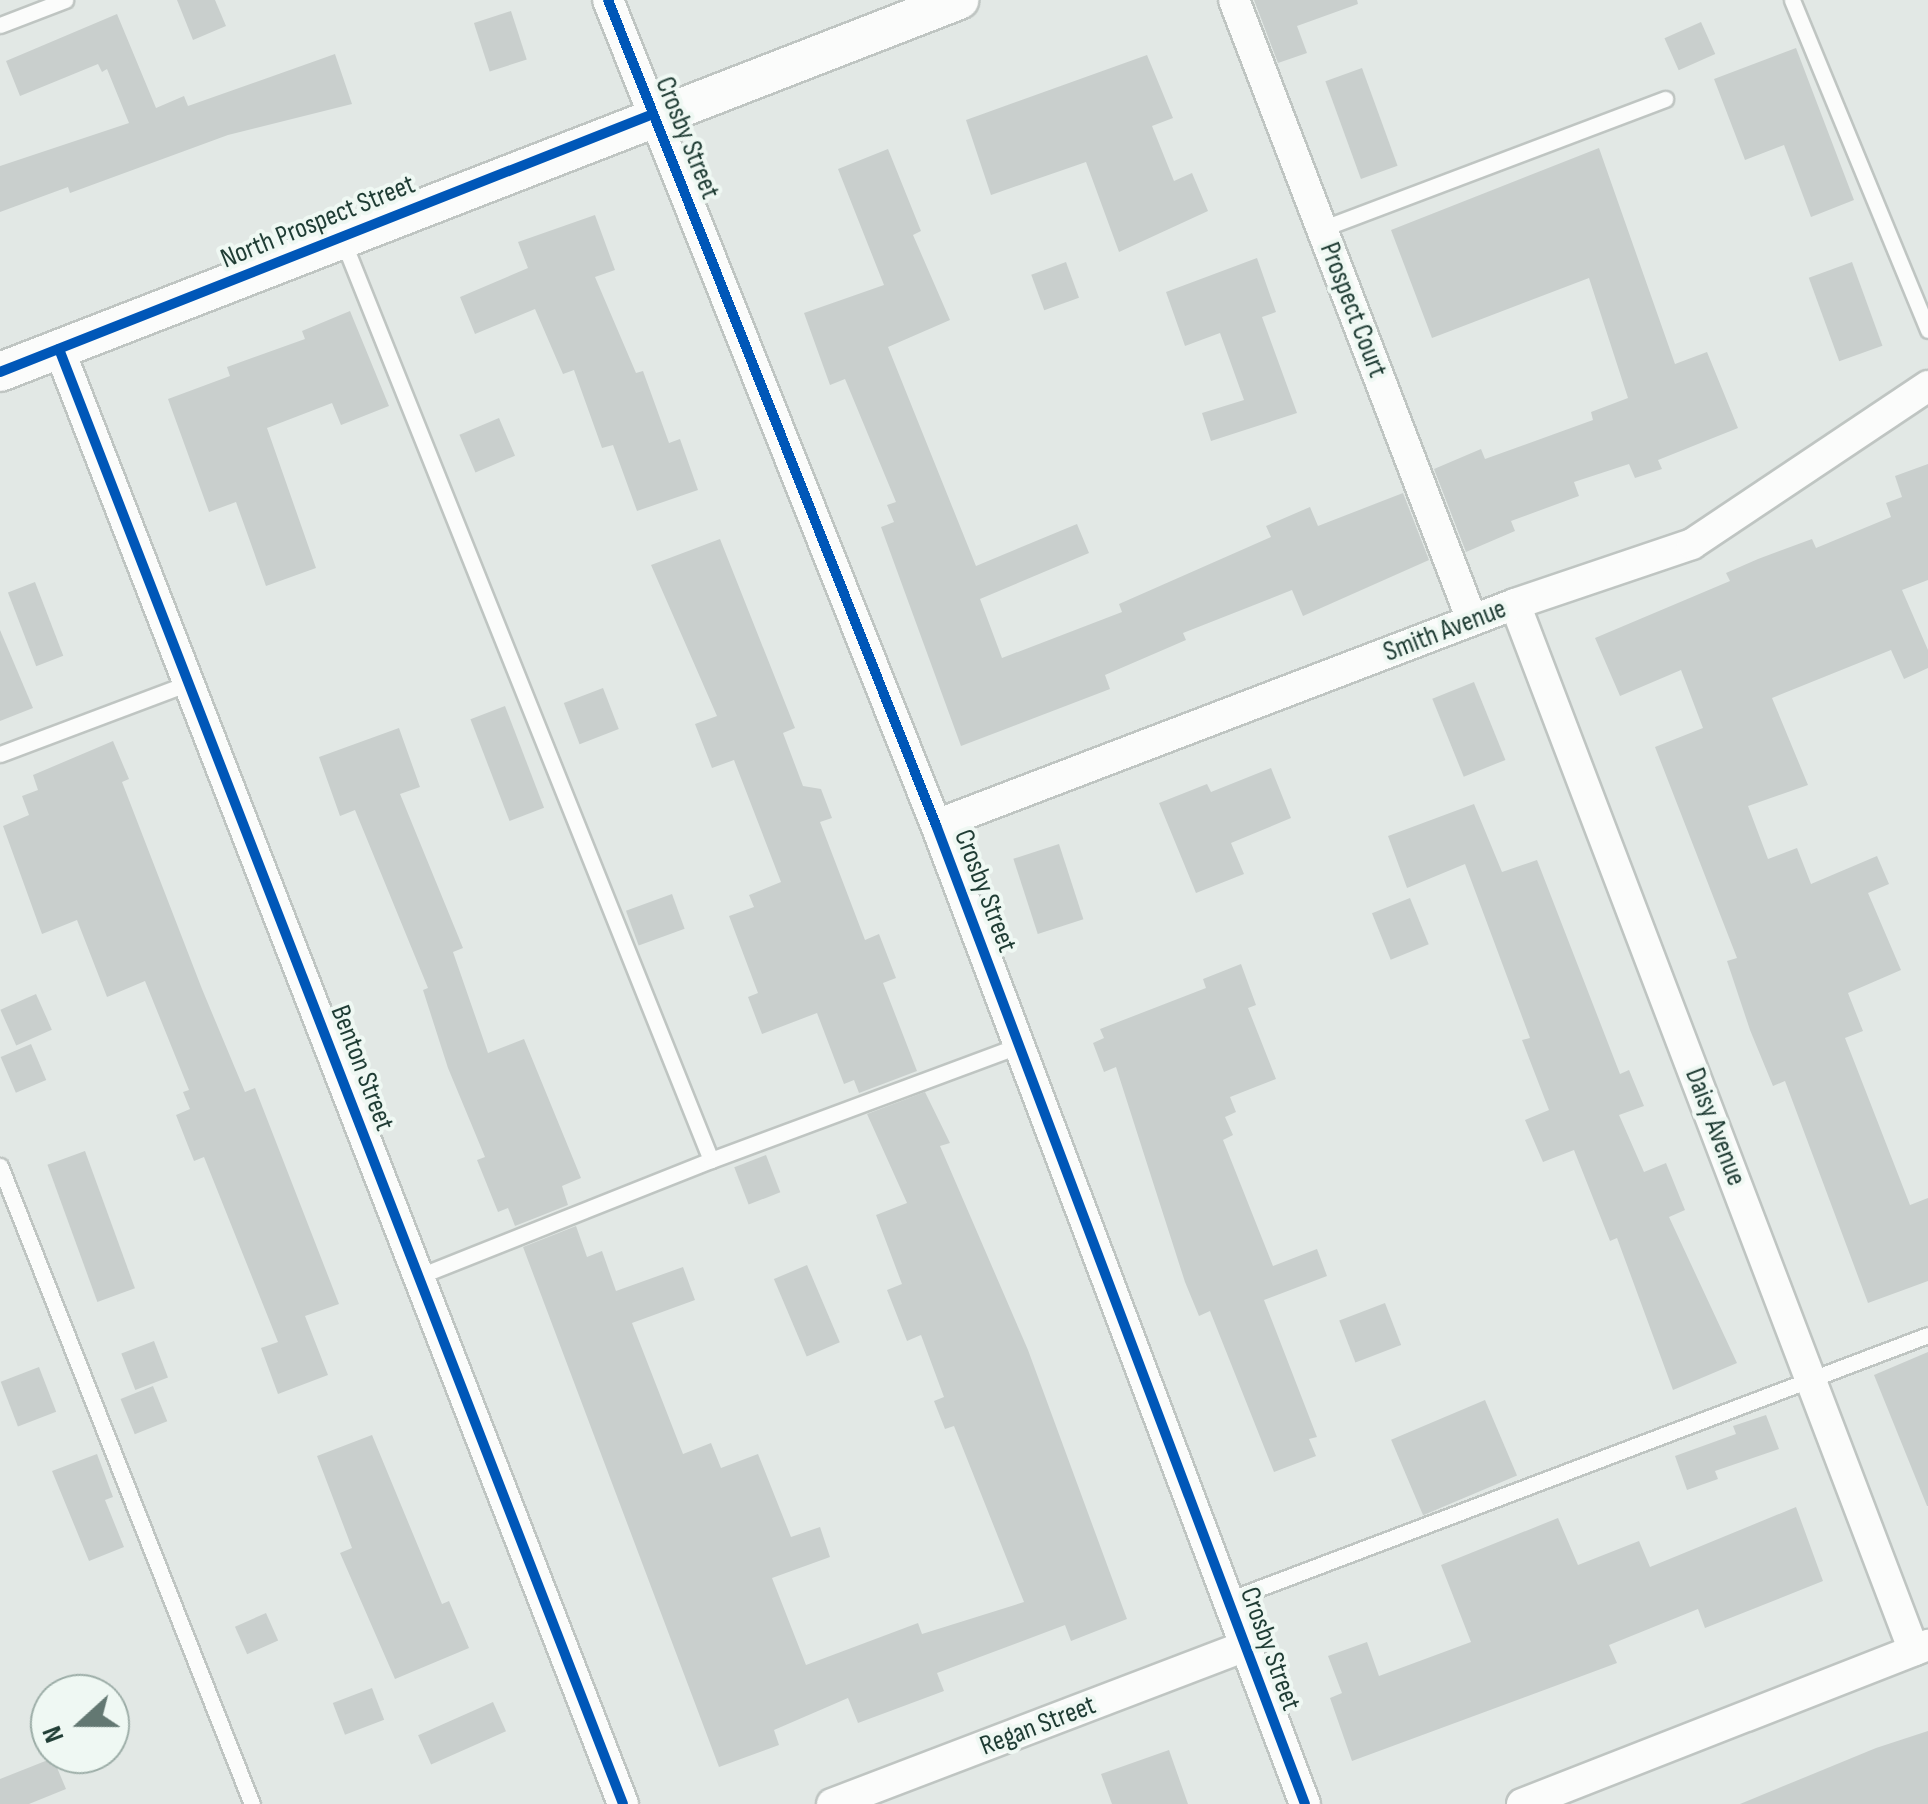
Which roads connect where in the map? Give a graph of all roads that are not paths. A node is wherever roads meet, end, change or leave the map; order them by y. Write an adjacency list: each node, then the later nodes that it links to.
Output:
1 (64, 0): 6 (lane)
2 (608, 0): 8 (street, Crosby Street)
3 (959, 0): 8 (street, North Prospect Street)
4 (1234, 0): 9 (street, Prospect Court)
5 (1792, 0): 11 (lane)
6 (0, 25)
7 (1666, 100): 9 (lane)
8 (653, 114): 10 (street, North Prospect Street); 19 (street, Crosby Street)
9 (1321, 229): 16 (street, Prospect Court)
10 (342, 237): 12 (street, North Prospect Street); 21 (lane)
11 (1928, 330)
12 (59, 349): 13 (street, North Prospect Street); 17 (street, Benton Street)
13 (0, 372)
14 (1928, 386): 15 (street, Smith Avenue)
15 (1514, 604): 16 (street, Smith Avenue); 25 (street, Daisy Avenue)
16 (1472, 620): 19 (street, Smith Avenue)
17 (188, 684): 18 (lane); 23 (street, Benton Street)
18 (0, 754)
19 (936, 825): 20 (street, Crosby Street)
20 (1020, 1045): 21 (lane); 26 (street, Crosby Street)
21 (711, 1160): 23 (lane)
22 (0, 1166): 29 (lane)
23 (419, 1276): 30 (street, Benton Street)
24 (1928, 1335): 25 (lane)
25 (1812, 1382): 26 (lane); 28 (street, Daisy Avenue)
26 (1228, 1600): 27 (street, Crosby Street)
27 (1244, 1647): 31 (street, Regan Street); 32 (street, Crosby Street)
28 (1921, 1648): 33 (street)
29 (252, 1804)
30 (623, 1804)
31 (832, 1804)
32 (1304, 1804)
33 (1522, 1804)

